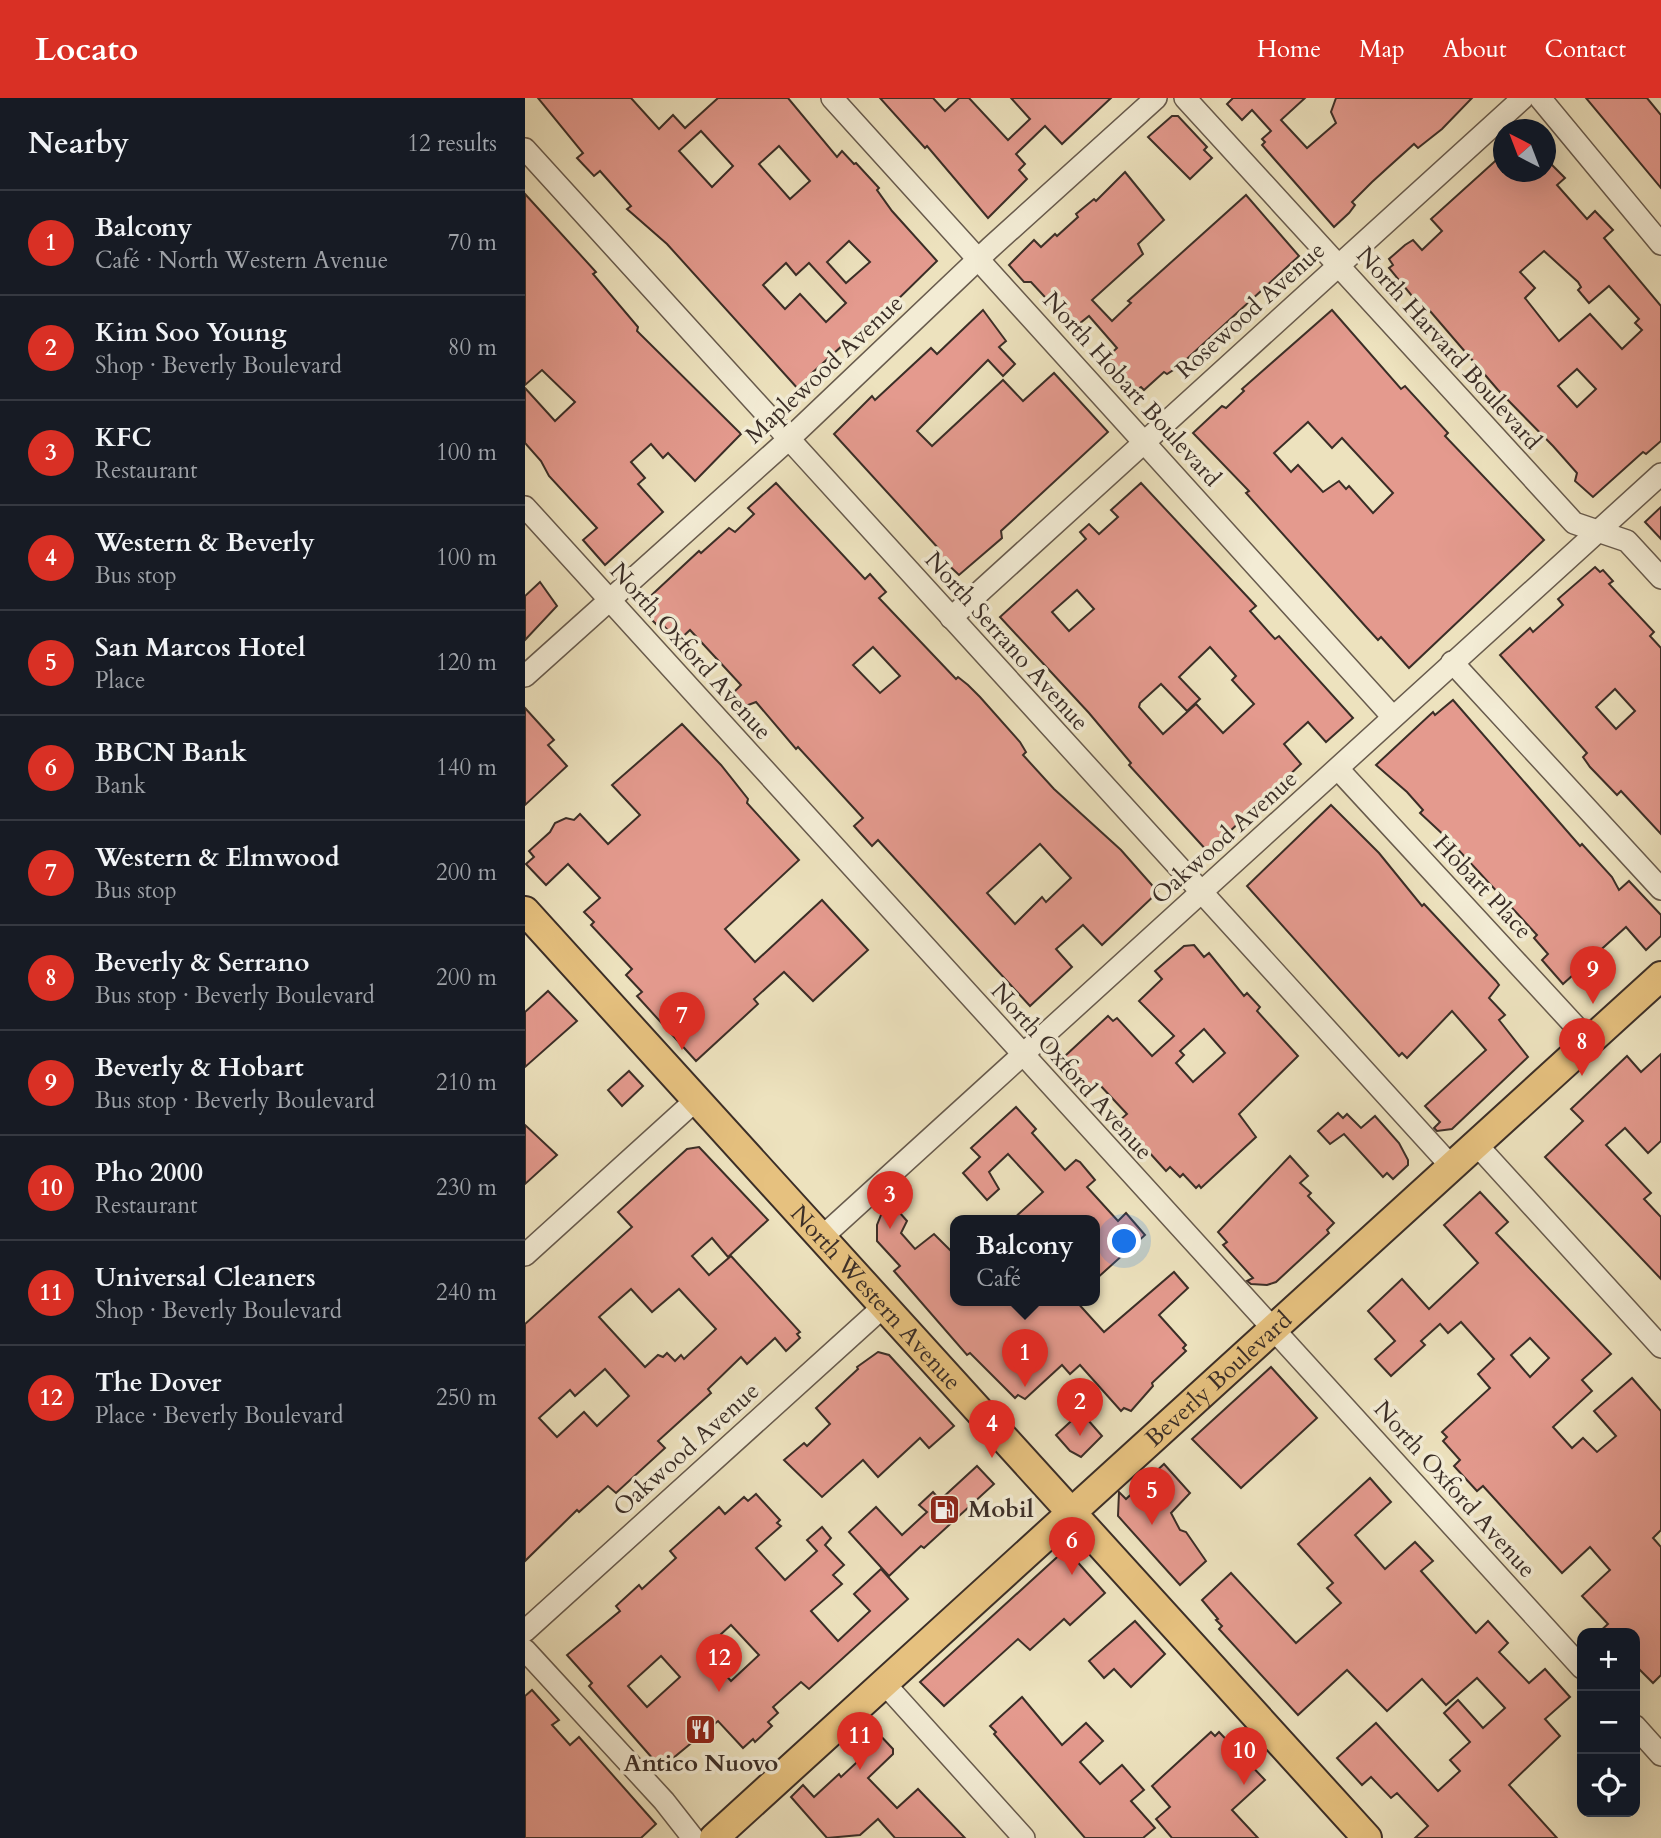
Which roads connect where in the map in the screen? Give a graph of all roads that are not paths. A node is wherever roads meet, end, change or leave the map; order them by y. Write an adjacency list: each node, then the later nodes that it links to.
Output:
1 (832, 98): 8 (street, North Hobart Boulevard)
2 (1156, 98): 8 (street, Maplewood Avenue)
3 (1185, 98): 9 (street, North Harvard Boulevard)
4 (1523, 98): 9 (street, Rosewood Avenue)
5 (1540, 98): 7 (street)
6 (525, 149): 10 (street, North Serrano Avenue)
7 (1661, 244)
8 (978, 260): 10 (street, Maplewood Avenue); 11 (street, North Hobart Boulevard)
9 (1339, 265): 11 (street, Rosewood Avenue); 14 (street, North Harvard Boulevard)
10 (789, 439): 16 (street, Maplewood Avenue); 17 (street, North Serrano Avenue)
11 (1144, 442): 17 (street, Rosewood Avenue); 20 (street, North Hobart Boulevard)
12 (1661, 474): 14 (street, Oakwood Avenue)
13 (525, 507): 16 (street, North Oxford Avenue)
14 (1598, 531): 15 (street, North Harvard Boulevard); 18 (street, Oakwood Avenue)
15 (1661, 578)
16 (610, 600): 19 (street, Maplewood Avenue); 27 (street, North Oxford Avenue)
17 (951, 618): 23 (street, North Serrano Avenue)
18 (1452, 663): 20 (street, Oakwood Avenue); 22 (street)
19 (525, 676)
20 (1392, 716): 21 (street, Oakwood Avenue)
21 (1338, 768): 23 (street, Oakwood Avenue); 26 (street, Hobart Place)
22 (1661, 888)
23 (1200, 894): 27 (street, Oakwood Avenue); 30 (street, North Serrano Avenue)
24 (525, 911): 28 (main road, North Western Avenue)
25 (1661, 976): 26 (main road, Beverly Boulevard)
26 (1589, 1041): 29 (main road, Beverly Boulevard)
27 (1021, 1055): 31 (street, Oakwood Avenue); 34 (street, North Oxford Avenue)
28 (697, 1099): 31 (main road, North Western Avenue); 32 (street)
29 (1476, 1144): 30 (main road, Beverly Boulevard); 35 (street)
30 (1451, 1166): 34 (main road, Beverly Boulevard)
31 (821, 1238): 33 (main road, North Western Avenue)
32 (525, 1255)
33 (883, 1307): 36 (main road, North Western Avenue); 37 (street, Oakwood Avenue)
34 (1273, 1329): 36 (main road, Beverly Boulevard); 39 (street, North Oxford Avenue)
35 (1661, 1347)
36 (1071, 1512): 40 (main road, Beverly Boulevard); 46 (main road, North Western Avenue)
37 (525, 1631)
38 (525, 1650): 43 (street)
39 (1577, 1663)
40 (884, 1683): 44 (main road, Beverly Boulevard); 45 (street)
41 (1640, 1732): 42 (street)
42 (1661, 1755)
43 (693, 1838)
44 (714, 1838)
45 (1024, 1838)
46 (1367, 1838)

